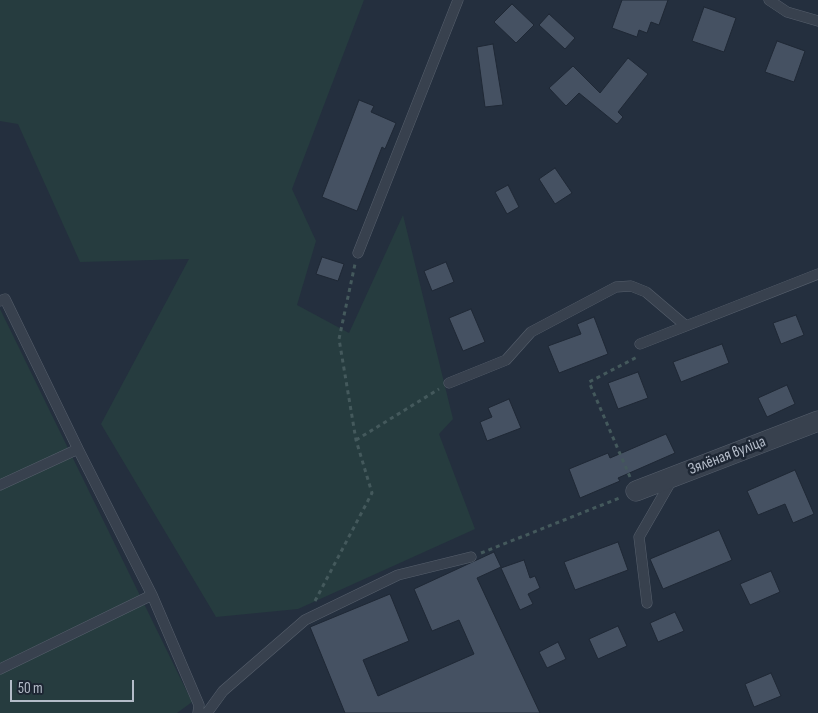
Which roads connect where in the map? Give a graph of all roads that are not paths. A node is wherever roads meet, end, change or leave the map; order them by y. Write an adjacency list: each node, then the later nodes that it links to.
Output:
1 (458, 0): 4 (lane)
2 (769, 0): 3 (lane)
3 (818, 21)
4 (358, 253)
5 (818, 274): 7 (lane)
6 (2, 296): 11 (lane)
7 (686, 326): 8 (lane); 9 (lane)
8 (640, 344)
9 (449, 383)
10 (818, 421): 12 (street, Зялёная вуліца)
11 (78, 448): 13 (lane); 16 (lane)
12 (674, 476): 14 (street, Зялёная вуліца); 17 (lane)
13 (0, 485)
14 (636, 491)
15 (471, 557): 20 (lane)
16 (152, 595): 18 (lane); 19 (lane)
17 (647, 603)
18 (0, 669)
19 (198, 713)
20 (207, 713)

